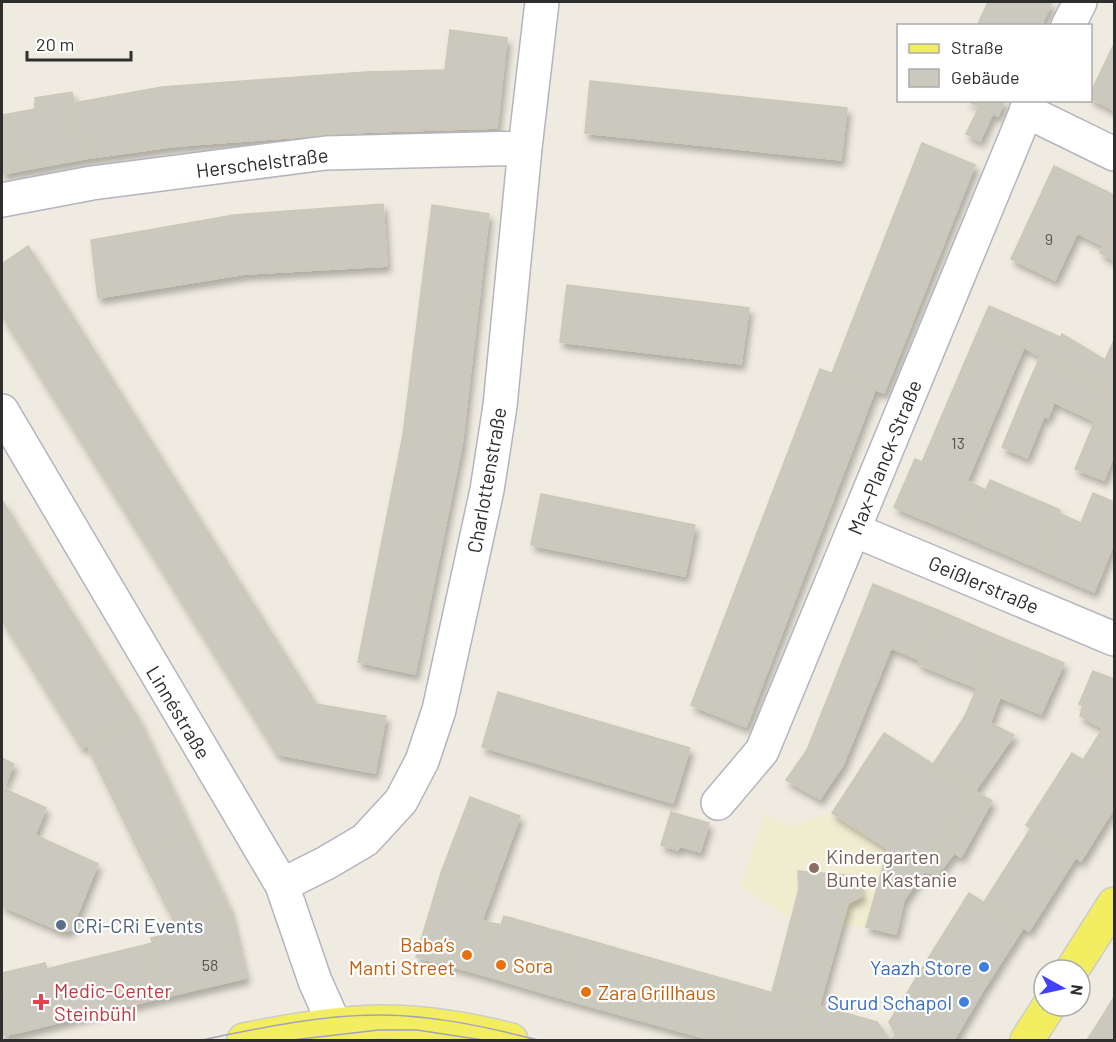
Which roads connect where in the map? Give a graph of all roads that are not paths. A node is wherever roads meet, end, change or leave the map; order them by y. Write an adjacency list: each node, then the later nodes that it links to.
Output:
1 (542, 2): 5 (street, Charlottenstraße)
2 (1080, 2): 3 (street)
3 (1069, 24)
4 (1029, 106): 6 (street); 9 (street, Max-Planck-Straße)
5 (525, 148): 7 (street, Herschelstraße); 12 (street, Charlottenstraße)
6 (1114, 154)
7 (2, 200)
8 (2, 411): 12 (street, Linnéstraße)
9 (854, 530): 10 (street, Geißlerstraße); 11 (street, Max-Planck-Straße)
10 (1114, 639)
11 (718, 803)
12 (282, 885): 16 (street, Linnéstraße)
13 (1114, 904): 14 (main road)
14 (1080, 958)
15 (1041, 1018): 19 (main road)
16 (334, 1033): 17 (main road); 18 (main road)
17 (244, 1041)
18 (511, 1041)
19 (1027, 1041)

